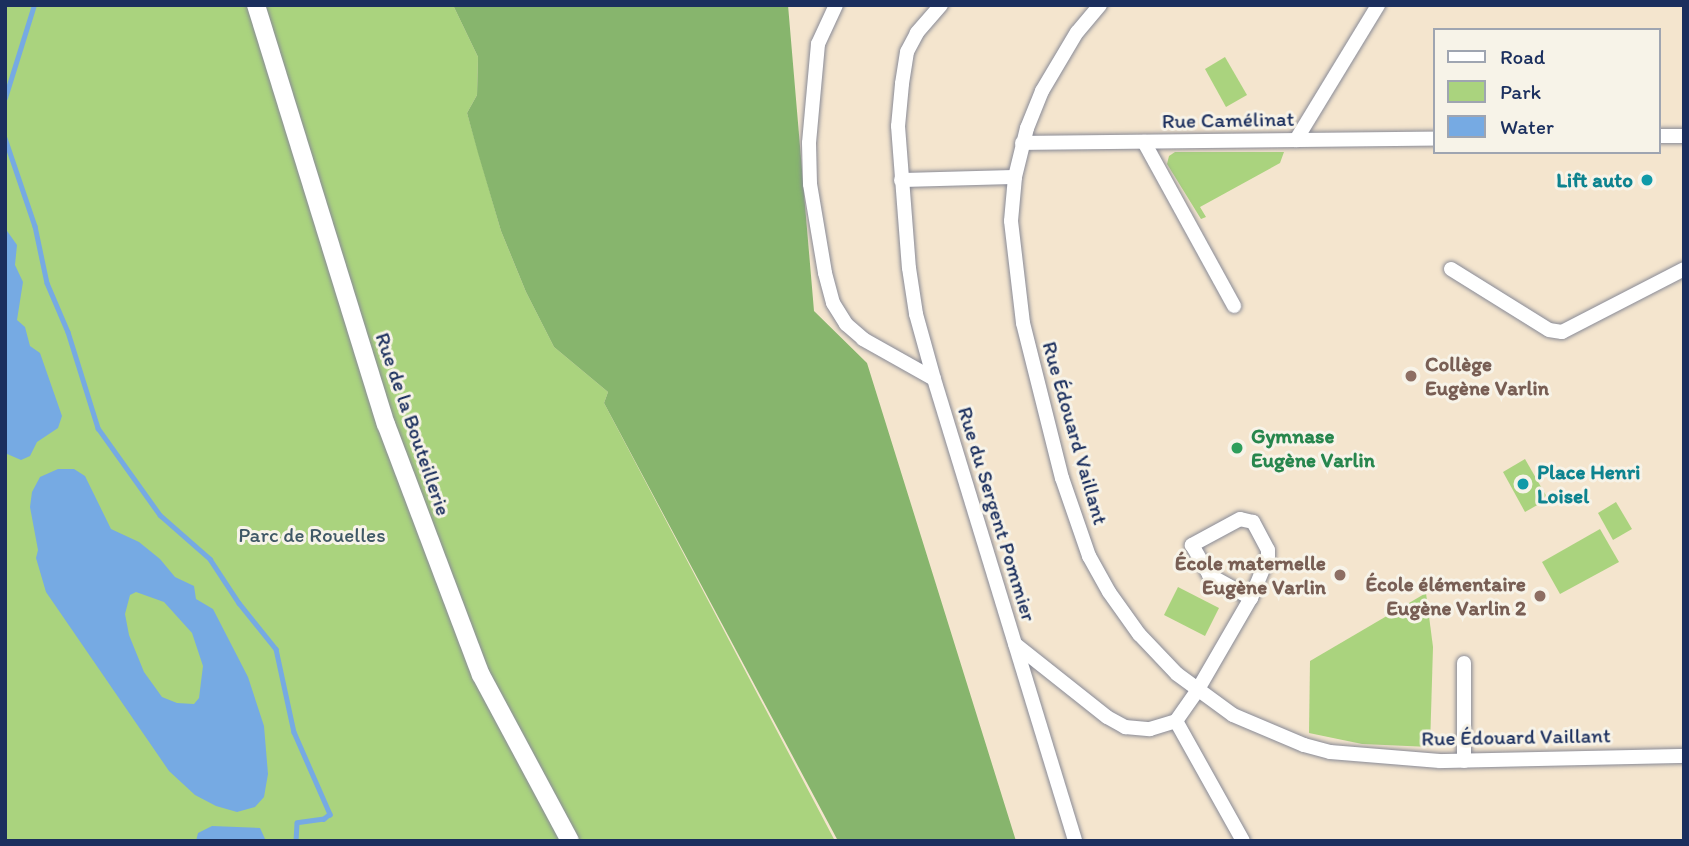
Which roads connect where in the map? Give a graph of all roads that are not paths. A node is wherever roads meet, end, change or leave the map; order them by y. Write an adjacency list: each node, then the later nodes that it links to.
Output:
1 (256, 5): 25 (street, Rue de la Bouteillerie)
2 (836, 5): 17 (street)
3 (941, 5): 13 (street, Rue du Sergent Pommier)
4 (1100, 5): 11 (street, Rue Édouard Vaillant)
5 (1378, 5): 9 (street)
6 (1661, 136): 7 (street)
7 (1684, 136)
8 (1434, 139): 9 (street, Rue Camélinat)
9 (1296, 140): 10 (street, Rue Camélinat)
10 (1144, 142): 11 (street, Rue Camélinat); 16 (street)
11 (1021, 143): 12 (street, Rue Édouard Vaillant)
12 (1015, 177): 13 (street); 21 (street, Rue Édouard Vaillant)
13 (901, 180): 17 (street, Rue du Sergent Pommier)
14 (1451, 269): 15 (street)
15 (1684, 269)
16 (1234, 306)
17 (934, 379): 19 (street, Rue du Sergent Pommier)
18 (1251, 598): 18 (street); 21 (street)
19 (1015, 644): 22 (street, Rue du Sergent Pommier); 26 (street)
20 (1464, 663): 24 (street)
21 (1197, 691): 22 (street); 24 (street, Rue Édouard Vaillant)
22 (1176, 721): 27 (street)
23 (1684, 756): 24 (street, Rue Édouard Vaillant)
24 (1464, 761)
25 (569, 841)
26 (1075, 841)
27 (1243, 841)

